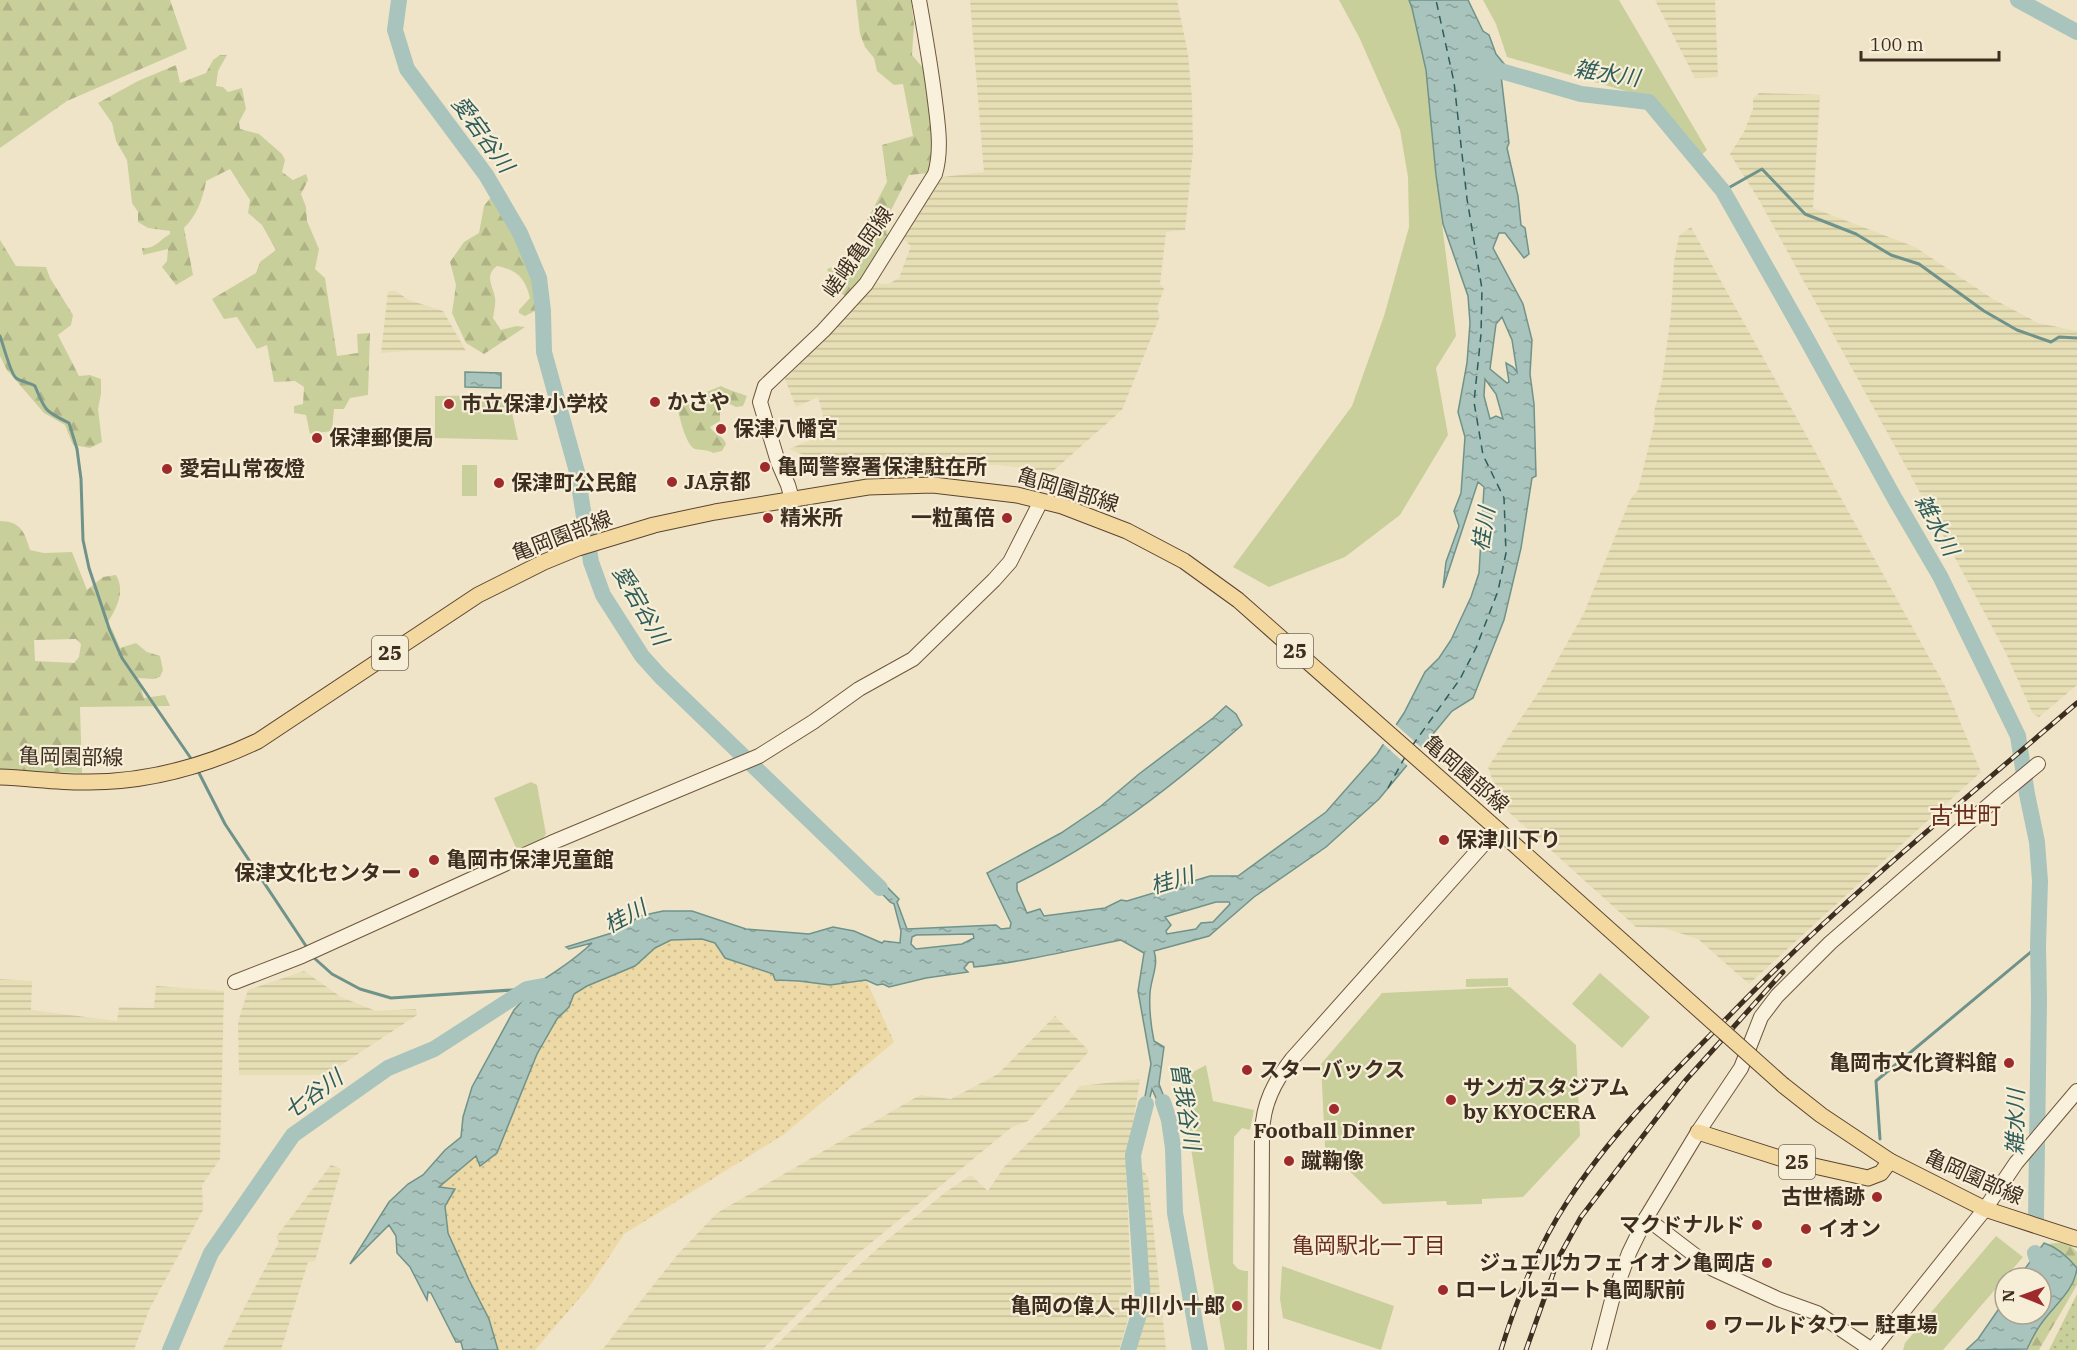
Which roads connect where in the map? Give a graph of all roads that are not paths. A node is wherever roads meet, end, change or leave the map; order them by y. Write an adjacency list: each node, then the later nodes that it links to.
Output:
1 (919, 0): 2 (street, 嵯峨亀岡線)
2 (792, 499): 3 (main road, 亀岡園部線 / 25); 5 (main road, 亀岡園部線 / 25)
3 (1041, 501): 6 (main road, 亀岡園部線 / 25); 7 (street)
4 (2038, 764): 9 (street)
5 (0, 777)
6 (1497, 830): 10 (main road, 亀岡園部線 / 25, bridge); 14 (street)
7 (235, 982)
8 (2077, 1091): 11 (street)
9 (1698, 1132): 10 (main road, 亀岡園部線 / 25); 12 (street)
10 (1890, 1161): 11 (main road, 亀岡園部線 / 25)
11 (1985, 1209): 13 (main road, 亀岡園部線 / 25); 16 (street)
12 (1646, 1218): 15 (street); 16 (street)
13 (2077, 1239)
14 (1261, 1350)
15 (1599, 1350)
16 (1872, 1350)

